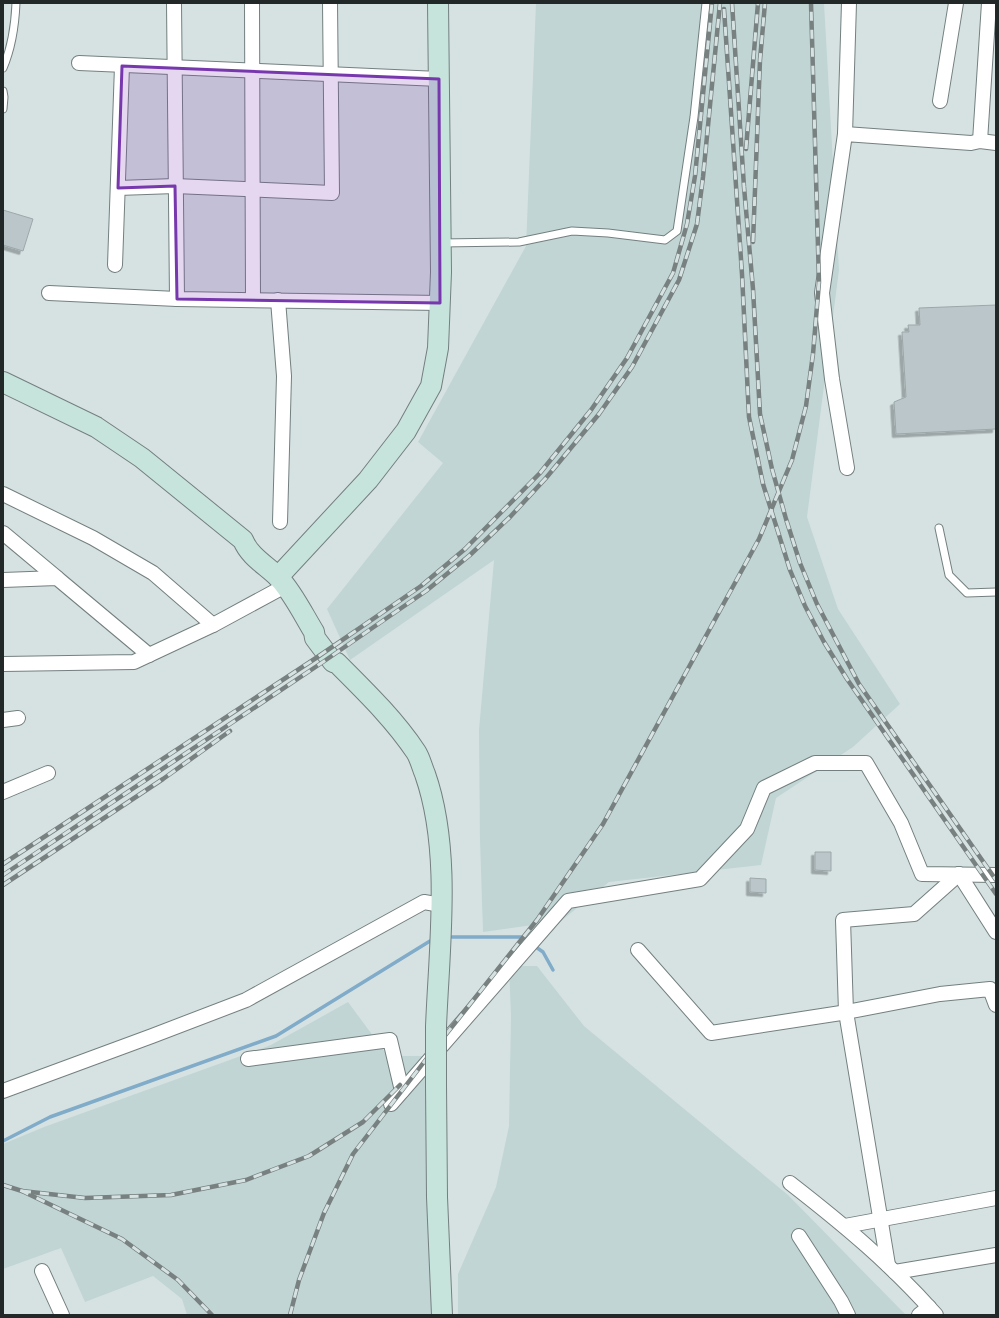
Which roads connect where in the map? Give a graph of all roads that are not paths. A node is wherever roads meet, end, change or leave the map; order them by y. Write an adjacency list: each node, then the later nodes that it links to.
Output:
1 (16, 3): 12 (lane)
2 (174, 3): 13 (street)
3 (252, 3): 14 (street)
4 (330, 3): 15 (street)
5 (438, 3): 16 (main road)
6 (706, 3): 26 (lane)
7 (849, 3): 20 (street)
8 (956, 3): 18 (street)
9 (990, 3): 21 (street)
10 (79, 63): 11 (street)
11 (122, 66): 13 (street); 24 (street)
12 (3, 68)
13 (175, 68): 14 (street); 23 (street)
14 (253, 70): 15 (street); 25 (street)
15 (330, 74): 16 (street); 25 (street)
16 (439, 79): 26 (main road)
17 (3, 91): 19 (lane)
18 (940, 102)
19 (3, 109)
20 (845, 134): 21 (street); 35 (street)
21 (980, 141): 22 (street)
22 (996, 143)
23 (175, 186): 24 (street); 25 (street); 29 (street)
24 (118, 188): 27 (street)
25 (253, 189): 30 (street)
26 (441, 243): 32 (main road)
27 (116, 265)
28 (49, 293): 29 (street)
29 (177, 298): 30 (street)
30 (253, 299): 31 (street)
31 (278, 300): 32 (street); 37 (street)
32 (440, 303): 43 (main road)
33 (3, 382): 40 (main road)
34 (3, 395): 40 (main road)
35 (847, 468)
36 (3, 494): 45 (street)
37 (280, 522)
38 (939, 528): 44 (lane)
39 (3, 533): 41 (street)
40 (247, 551): 43 (main road)
41 (56, 578): 42 (street); 46 (street)
42 (3, 580)
43 (282, 582): 45 (street); 54 (main road)
44 (996, 592)
45 (213, 625): 46 (street)
46 (149, 655): 47 (street)
47 (3, 664)
48 (18, 718): 49 (street)
49 (3, 720)
50 (48, 773): 51 (street)
51 (3, 792)
52 (959, 874): 53 (street); 55 (street); 58 (street); 61 (street)
53 (996, 875)
54 (440, 905): 60 (street); 72 (main road, bridge)
55 (996, 932)
56 (638, 950): 58 (street)
57 (996, 1005): 58 (street)
58 (846, 1012): 65 (street)
59 (248, 1059): 61 (street)
60 (3, 1091)
61 (402, 1091): 62 (street)
62 (391, 1104)
63 (790, 1184): 66 (street)
64 (996, 1198): 65 (street)
65 (880, 1219): 66 (street); 69 (street)
66 (845, 1226): 69 (street)
67 (799, 1236): 74 (street)
68 (996, 1255): 69 (street)
69 (892, 1268): 71 (street)
70 (42, 1271): 73 (street)
71 (928, 1312)
72 (442, 1314)
73 (62, 1315)
74 (848, 1315)

